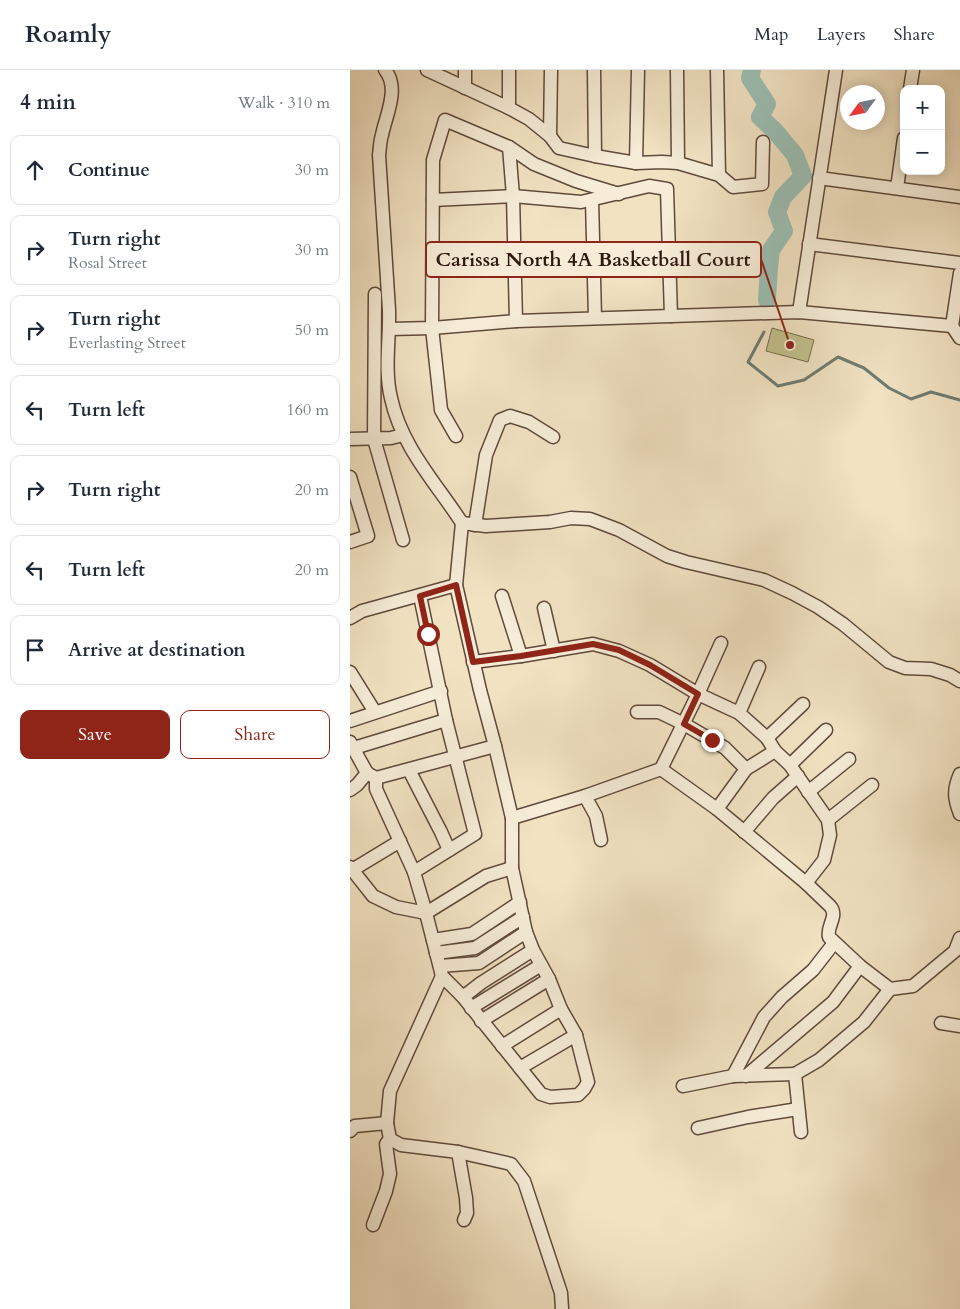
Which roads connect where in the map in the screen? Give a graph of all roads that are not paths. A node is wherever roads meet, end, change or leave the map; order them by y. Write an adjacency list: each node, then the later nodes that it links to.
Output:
1 (384, 70): 39 (street)
2 (426, 70): 13 (street)
3 (465, 70): 13 (street)
4 (509, 70): 14 (street)
5 (551, 70): 15 (street)
6 (594, 70): 18 (street)
7 (638, 70): 19 (street)
8 (677, 70): 20 (street)
9 (717, 70): 22 (street)
10 (836, 70): 23 (street)
11 (913, 70): 12 (street)
12 (911, 85)
13 (465, 88): 14 (street)
14 (508, 108): 15 (street)
15 (550, 136): 18 (street)
16 (763, 142): 22 (street)
17 (509, 147): 25 (street); 26 (street); 28 (street)
18 (595, 156): 19 (street)
19 (636, 163): 20 (street)
20 (678, 163): 22 (street)
21 (900, 167): 24 (street)
22 (719, 175)
23 (819, 178): 24 (street); 30 (street)
24 (897, 188): 27 (street)
25 (619, 194): 29 (street); 35 (street)
26 (514, 196): 28 (street); 29 (street); 37 (street)
27 (960, 197)
28 (433, 200): 40 (street)
29 (592, 200): 36 (street)
30 (809, 244): 31 (street); 34 (street)
31 (960, 263)
32 (960, 273): 38 (street)
33 (375, 294): 45 (street)
34 (799, 312): 35 (street); 38 (street)
35 (671, 316): 36 (street)
36 (595, 318): 37 (street)
37 (516, 321): 40 (street)
38 (952, 326): 41 (street)
39 (390, 328): 40 (street); 42 (street)
40 (432, 328): 43 (street)
41 (960, 338)
42 (403, 435): 45 (street); 49 (street)
43 (456, 436)
44 (553, 437): 49 (street)
45 (374, 438): 46 (street); 50 (street)
46 (350, 439)
47 (350, 476): 48 (street)
48 (354, 505): 51 (street)
49 (468, 524): 52 (street); 63 (street)
50 (403, 540)
51 (350, 542)
52 (456, 585): 53 (street); 60 (street)
53 (420, 596): 56 (street); 64 (street)
54 (502, 596): 59 (street)
55 (544, 608): 58 (street)
56 (350, 618)
57 (721, 643): 65 (street)
58 (554, 651): 59 (street); 65 (street)
59 (521, 656): 60 (street)
60 (473, 662): 76 (street)
61 (759, 667): 69 (street)
62 (350, 672): 67 (street)
63 (960, 681)
64 (441, 691): 67 (street); 70 (street)
65 (698, 694): 69 (street); 72 (street)
66 (803, 704): 74 (street)
67 (375, 712): 71 (street)
68 (637, 712): 72 (street)
69 (739, 713): 74 (street)
70 (446, 720): 75 (street); 78 (street)
71 (350, 721)
72 (684, 724): 81 (street); 82 (street)
73 (826, 730): 80 (street)
74 (767, 738): 77 (street)
75 (352, 745): 84 (street)
76 (495, 746): 78 (street); 93 (street)
77 (775, 751): 80 (street); 82 (street)
78 (456, 756): 83 (street); 98 (street)
79 (849, 759): 89 (street)
80 (790, 765): 85 (street)
81 (661, 769): 90 (street); 91 (street)
82 (746, 769): 91 (street)
83 (408, 770): 84 (street); 98 (street)
84 (372, 775): 88 (street); 97 (street)
85 (798, 776): 89 (street); 95 (street)
86 (960, 776): 92 (street)
87 (872, 785): 94 (street)
88 (350, 790)
89 (808, 792): 94 (street)
90 (585, 796): 93 (street); 96 (street)
91 (717, 809): 95 (street)
92 (960, 814)
93 (512, 818): 99 (street)
94 (828, 820): 102 (street)
95 (744, 832): 102 (street)
96 (601, 840)
97 (400, 841): 100 (street); 101 (street)
98 (449, 850): 101 (street)
99 (512, 868): 103 (street); 104 (street)
100 (351, 869): 104 (street)
101 (414, 872): 104 (street)
102 (806, 884): 109 (street)
103 (520, 902): 105 (street); 108 (street)
104 (426, 913): 108 (street)
105 (523, 917): 106 (street); 111 (street)
106 (526, 932): 110 (street); 114 (street)
107 (960, 938): 116 (street)
108 (433, 940): 111 (street)
109 (834, 943): 113 (street); 127 (street)
110 (533, 950): 112 (street); 117 (street)
111 (436, 953): 114 (street)
112 (541, 965): 115 (street); 118 (street)
113 (860, 966): 116 (street); 128 (street)
114 (441, 971): 117 (street); 131 (street)
115 (549, 979): 119 (street); 120 (street)
116 (890, 989): 126 (street)
117 (463, 997): 118 (street)
118 (471, 1008): 120 (street)
119 (561, 1009): 123 (street); 124 (street)
120 (481, 1021): 124 (street)
121 (941, 1023): 122 (street)
122 (960, 1026)
123 (576, 1035): 125 (street); 125 (street)
124 (502, 1046): 125 (street)
125 (520, 1068)
126 (795, 1074): 128 (street); 130 (street)
127 (732, 1076): 128 (street); 129 (street)
128 (746, 1076)
129 (683, 1086)
130 (798, 1109): 132 (street); 134 (street)
131 (387, 1123): 133 (street); 135 (street)
132 (698, 1128)
133 (350, 1131)
134 (801, 1132)
135 (390, 1139): 136 (street); 138 (street)
136 (458, 1152): 137 (street); 139 (street)
137 (464, 1220)
138 (373, 1225)
139 (562, 1309)

